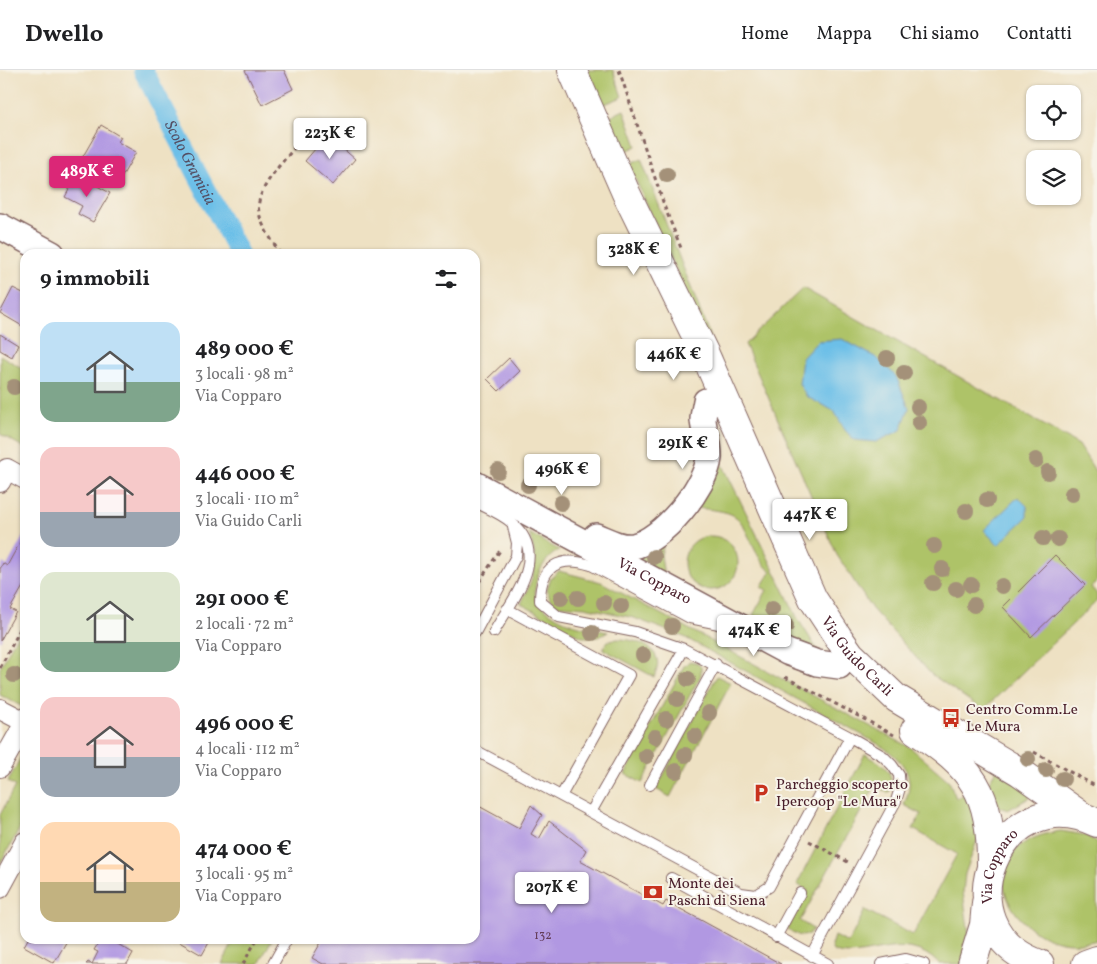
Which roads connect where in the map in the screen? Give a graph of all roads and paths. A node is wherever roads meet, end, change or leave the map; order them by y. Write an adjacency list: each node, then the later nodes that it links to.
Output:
1 (572, 70): 4 (main road, Via Guido Carli)
2 (619, 70): 8 (path)
3 (301, 140): 7 (path)
4 (626, 193): 9 (main road, Via Guido Carli); 38 (main road, Via Guido Carli)
5 (0, 226): 6 (street)
6 (43, 249)
7 (277, 249)
8 (683, 254)
9 (706, 401): 11 (street, Via Copparo); 23 (main road, Via Guido Carli)
10 (20, 476): 12 (street)
11 (480, 477)
12 (0, 482)
13 (480, 487): 17 (street, Via Copparo)
14 (480, 505): 15 (lane)
15 (511, 522): 16 (lane); 18 (lane)
16 (507, 609): 20 (lane); 36 (lane)
17 (734, 623): 21 (lane); 23 (street, Via Copparo)
18 (480, 624)
19 (20, 630): 24 (path)
20 (494, 632)
21 (684, 649): 22 (lane); 37 (lane)
22 (716, 664): 29 (lane); 34 (lane)
23 (839, 666): 41 (main road, Via Guido Carli)
24 (0, 668)
25 (781, 674): 30 (path)
26 (0, 709): 27 (street)
27 (20, 719)
28 (20, 731): 33 (street)
29 (850, 736): 39 (lane); 42 (lane)
30 (900, 739)
31 (1031, 750): 35 (path)
32 (480, 753): 36 (lane)
33 (0, 767)
34 (650, 786)
35 (1097, 787)
36 (561, 796): 37 (lane)
37 (591, 812): 39 (lane)
38 (1090, 820): 41 (main road, Via Copparo)
39 (797, 835): 42 (path)
40 (20, 851): 44 (street)
41 (991, 862): 46 (main road, Via Copparo)
42 (860, 868): 50 (lane)
43 (671, 878): 47 (lane)
44 (0, 888)
45 (800, 893): 47 (lane)
46 (986, 897): 57 (main road); 59 (main road, Via Copparo)
47 (776, 937): 50 (lane)
48 (254, 944): 52 (path)
49 (285, 944): 53 (lane)
50 (812, 956): 54 (lane)
51 (1097, 960): 60 (main road)
52 (243, 964)
53 (273, 964)
54 (828, 964)
55 (881, 964): 56 (lane)
56 (924, 964)
57 (972, 964)
58 (1024, 964): 59 (main road)
59 (1040, 964)
60 (1086, 964)

